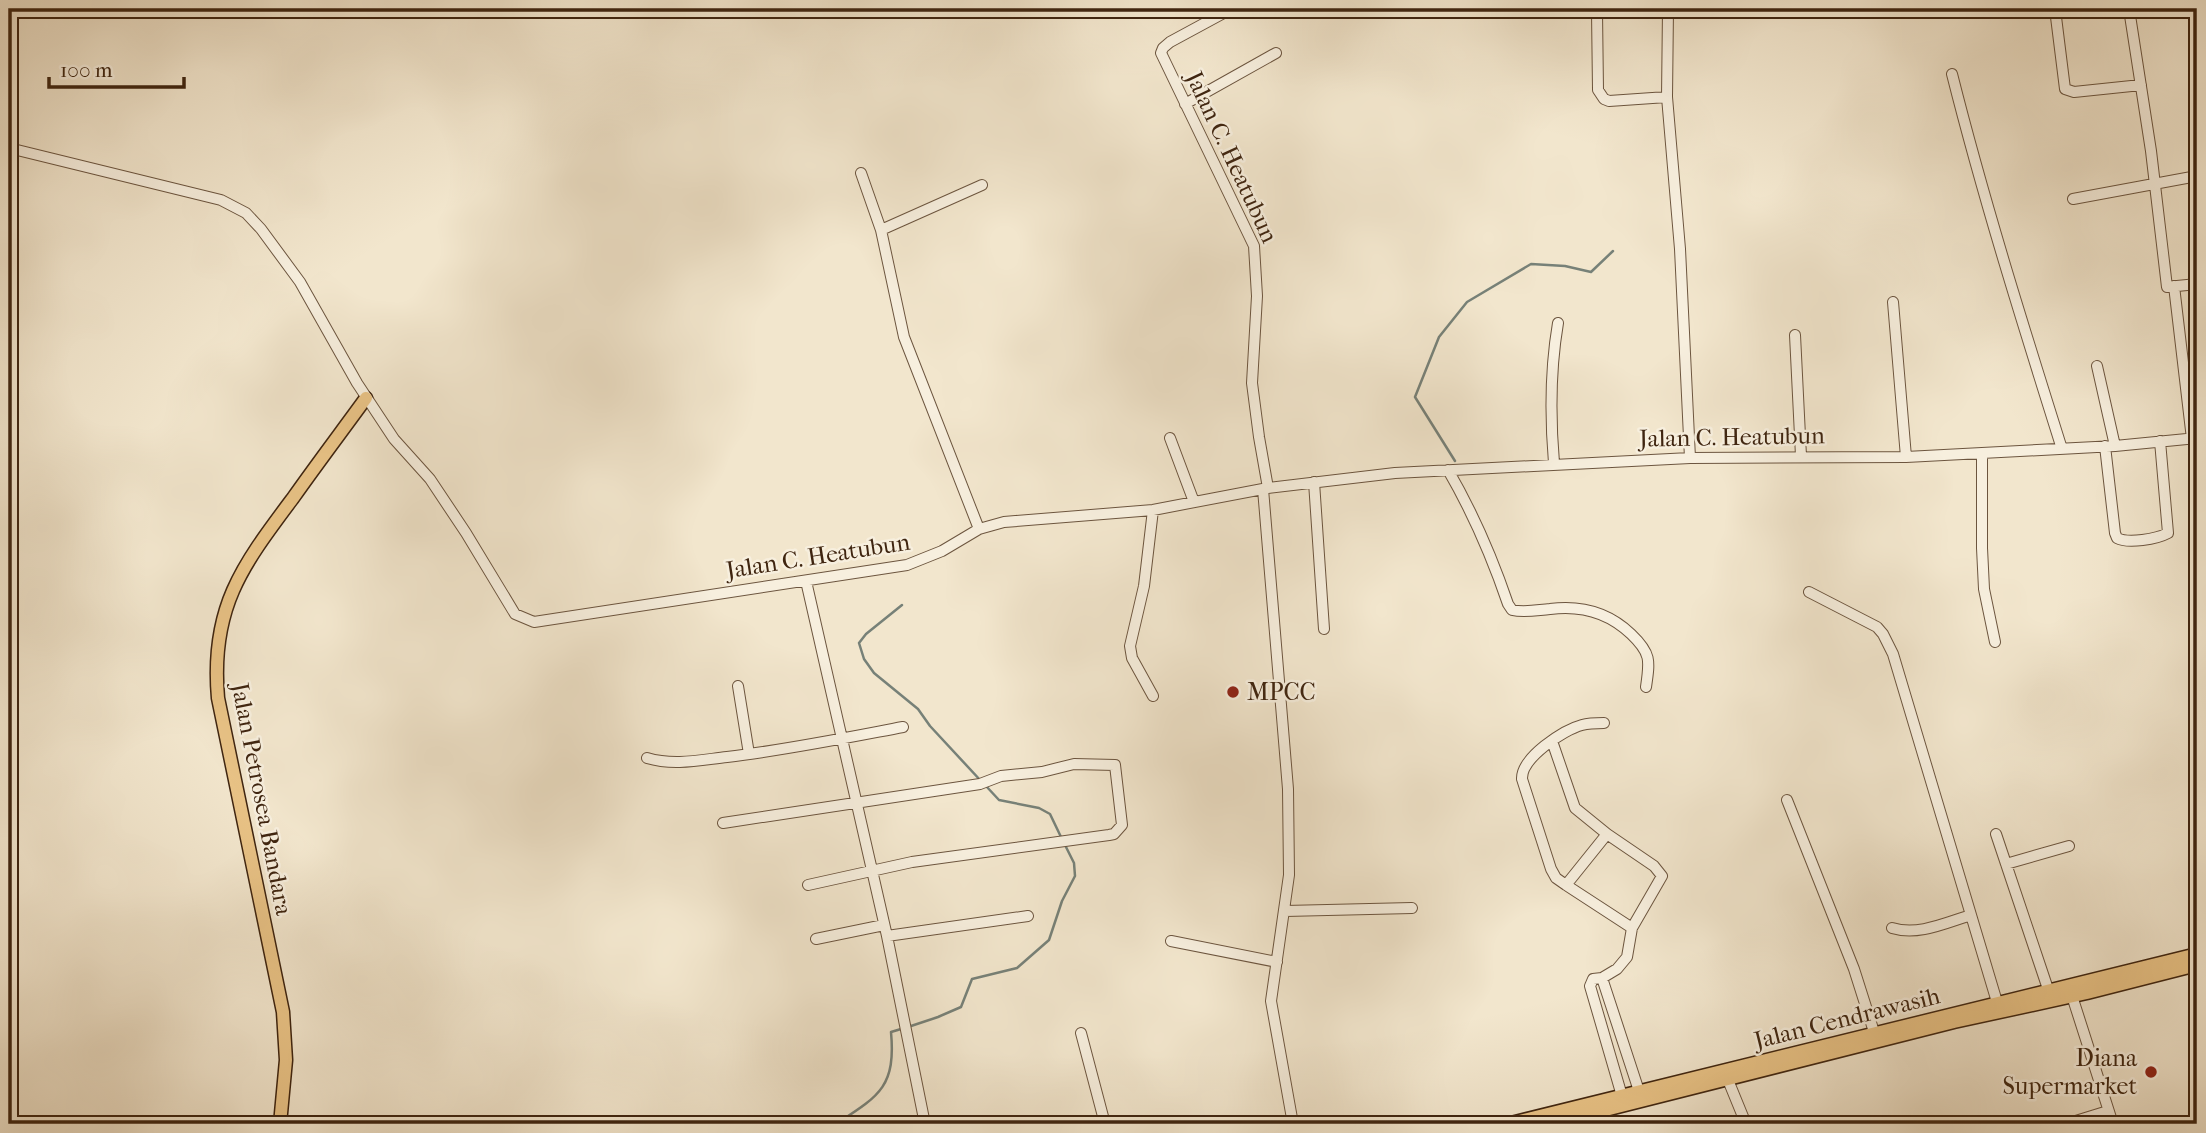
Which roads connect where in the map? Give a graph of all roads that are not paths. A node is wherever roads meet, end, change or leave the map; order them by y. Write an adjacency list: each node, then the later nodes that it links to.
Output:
1 (1231, 9): 10 (street, Jalan C. Heatubun)
2 (1668, 9): 9 (street)
3 (2055, 9): 8 (street)
4 (2129, 9): 8 (street)
5 (1597, 12): 9 (street)
6 (1276, 53): 10 (street)
7 (1952, 74): 29 (street)
8 (2141, 85): 15 (street)
9 (1667, 97): 33 (street)
10 (1185, 104): 37 (street, Jalan C. Heatubun)
11 (9, 148): 24 (street, Jalan C. Heatubun)
12 (860, 173): 17 (street)
13 (2197, 176): 15 (street)
14 (982, 186): 17 (street)
15 (2155, 186): 16 (street); 19 (street)
16 (2073, 199)
17 (881, 230): 40 (street)
18 (2197, 284): 19 (street)
19 (2174, 286): 26 (street)
20 (1893, 302): 32 (street)
21 (1558, 323): 34 (street)
22 (1795, 335): 31 (street)
23 (2097, 366): 28 (street)
24 (366, 398): 41 (street, Jalan C. Heatubun); 90 (main road, Jalan Petrosea Bandara)
25 (1170, 438): 38 (street)
26 (2194, 439): 27 (street, Jalan C. Heatubun)
27 (2160, 441): 28 (street, Jalan C. Heatubun); 28 (street)
28 (2110, 446): 29 (street, Jalan C. Heatubun)
29 (2062, 449): 30 (street, Jalan C. Heatubun)
30 (1983, 454): 32 (street, Jalan C. Heatubun); 44 (street)
31 (1801, 456): 32 (street, Jalan C. Heatubun); 33 (street, Jalan C. Heatubun)
32 (1906, 457)
33 (1690, 458): 34 (street, Jalan C. Heatubun)
34 (1554, 463): 35 (street, Jalan C. Heatubun)
35 (1448, 470): 36 (street, Jalan C. Heatubun); 46 (street)
36 (1314, 482): 37 (street, Jalan C. Heatubun); 43 (street)
37 (1265, 489): 38 (street, Jalan C. Heatubun); 67 (street)
38 (1194, 502): 39 (street, Jalan C. Heatubun)
39 (1153, 510): 40 (street, Jalan C. Heatubun); 47 (street)
40 (979, 529): 41 (street, Jalan C. Heatubun)
41 (806, 581): 51 (street)
42 (1809, 593): 68 (street)
43 (1324, 629)
44 (1995, 642)
45 (738, 686): 54 (street)
46 (1646, 687)
47 (1153, 696)
48 (1604, 723): 52 (street)
49 (9, 726): 53 (street)
50 (903, 727): 51 (street)
51 (843, 738): 54 (street); 57 (street)
52 (1552, 741): 59 (street); 65 (street)
53 (9, 752)
54 (749, 754): 55 (street)
55 (647, 758)
56 (1787, 800): 84 (street)
57 (856, 803): 58 (street); 63 (street); 63 (street)
58 (723, 823)
59 (1607, 834): 65 (street); 71 (street)
60 (1996, 834): 62 (street)
61 (2068, 846): 62 (street)
62 (2006, 864): 80 (street)
63 (872, 869): 64 (street); 70 (street)
64 (808, 885)
65 (1566, 885): 71 (street)
66 (1412, 908): 67 (street)
67 (1285, 911): 77 (street)
68 (1971, 915): 72 (street); 82 (street)
69 (1028, 916): 73 (street)
70 (884, 925): 73 (street); 74 (street)
71 (1632, 928): 79 (street)
72 (1892, 928)
73 (887, 936): 91 (street)
74 (816, 939)
75 (1171, 942): 77 (street)
76 (2197, 954): 80 (main road, Jalan Cendrawasih)
77 (1277, 962): 93 (street)
78 (2197, 965): 81 (main road, Jalan Cendrawasih)
79 (1602, 978): 86 (street); 87 (street)
80 (2048, 989): 82 (main road, Jalan Cendrawasih)
81 (2072, 996): 85 (main road, Jalan Cendrawasih); 88 (street)
82 (1997, 1002): 84 (main road, Jalan Cendrawasih)
83 (1081, 1032): 92 (street)
84 (1874, 1032): 86 (main road, Jalan Cendrawasih)
85 (1728, 1080): 89 (main road, Jalan Cendrawasih); 96 (street)
86 (1639, 1091): 87 (main road, Jalan Cendrawasih)
87 (1622, 1096): 94 (main road, Jalan Cendrawasih)
88 (2108, 1111): 97 (street); 98 (street)
89 (1595, 1119): 95 (main road, Jalan Cendrawasih)
90 (280, 1124)
91 (925, 1124)
92 (1105, 1124)
93 (1293, 1124)
94 (1507, 1124)
95 (1550, 1124)
96 (1746, 1124)
97 (2066, 1124)
98 (2113, 1124)

